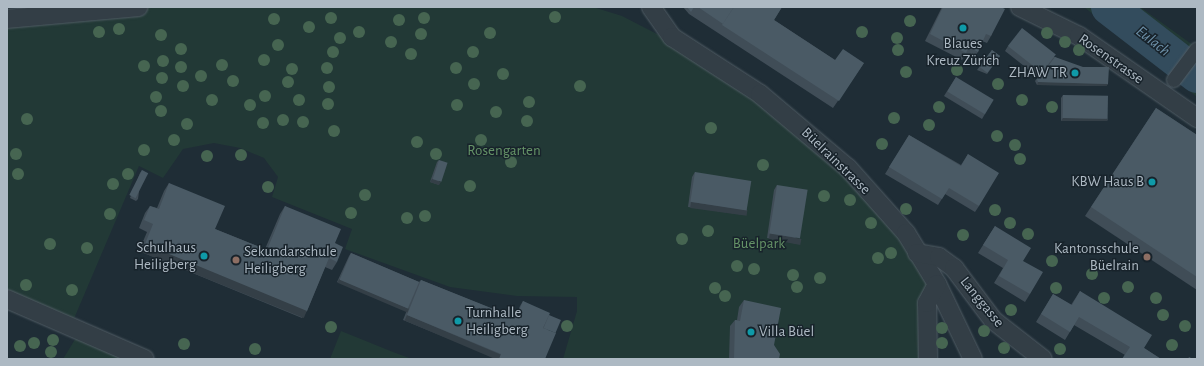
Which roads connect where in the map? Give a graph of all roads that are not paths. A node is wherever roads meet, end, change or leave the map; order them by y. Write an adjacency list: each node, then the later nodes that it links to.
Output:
1 (138, 7): 4 (street)
2 (651, 7): 8 (street, Büelrainstrasse)
3 (1020, 7): 7 (street, Rosenstrasse)
4 (7, 19)
5 (1197, 50): 6 (street)
6 (1174, 80)
7 (1197, 118)
8 (917, 253): 9 (street, Büelrainstrasse); 14 (street, Langgasse)
9 (937, 284): 12 (street); 13 (street, Büelrainstrasse)
10 (7, 299): 11 (street)
11 (145, 359)
12 (928, 359)
13 (972, 359)
14 (1044, 359)

